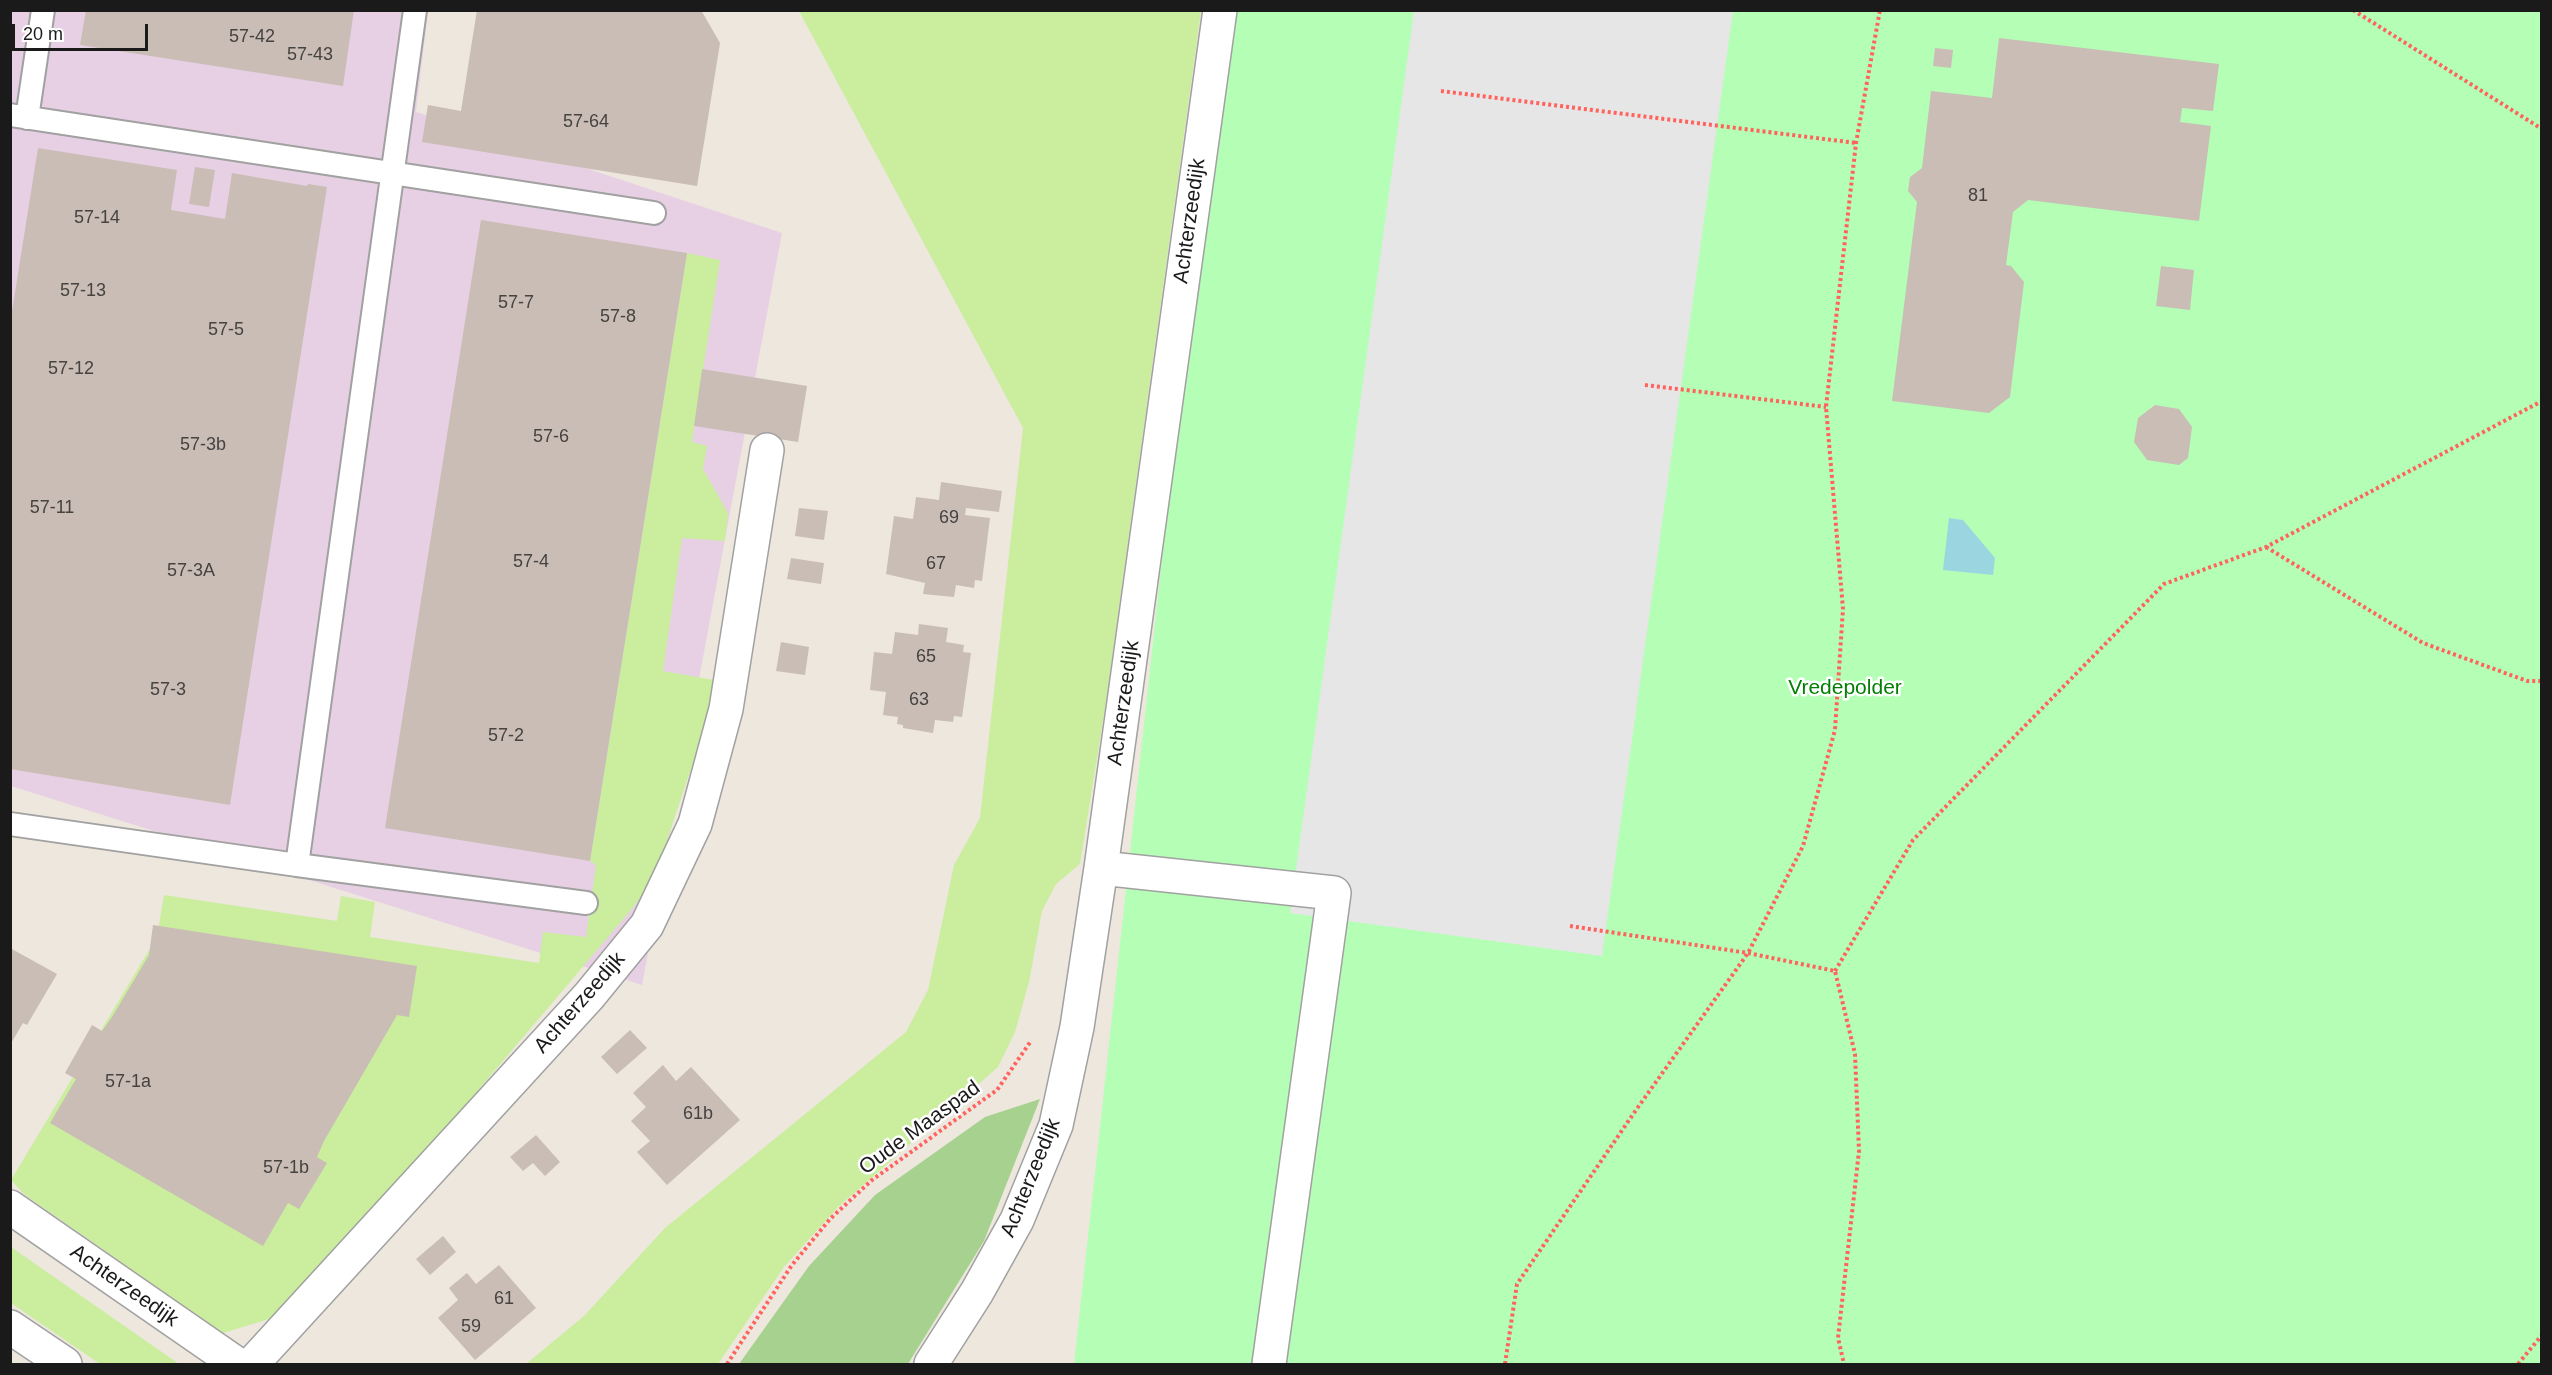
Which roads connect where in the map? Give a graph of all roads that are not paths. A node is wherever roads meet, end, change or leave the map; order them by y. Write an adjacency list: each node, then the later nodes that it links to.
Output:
1 (43, 10): 4 (lane)
2 (415, 10): 5 (lane)
3 (1220, 10): 10 (street, Achterzeedijk)
4 (19, 116): 5 (lane)
5 (393, 173): 6 (lane); 9 (lane)
6 (654, 213)
7 (767, 450): 16 (street, Achterzeedijk)
8 (10, 824): 9 (lane)
9 (297, 865): 11 (lane)
10 (1101, 868): 17 (street, Achterzeedijk); 18 (street)
11 (586, 903)
12 (10, 1207): 15 (street, Achterzeedijk)
13 (10, 1327): 14 (street)
14 (65, 1365)
15 (237, 1365)
16 (252, 1365)
17 (931, 1365)
18 (1269, 1365)

